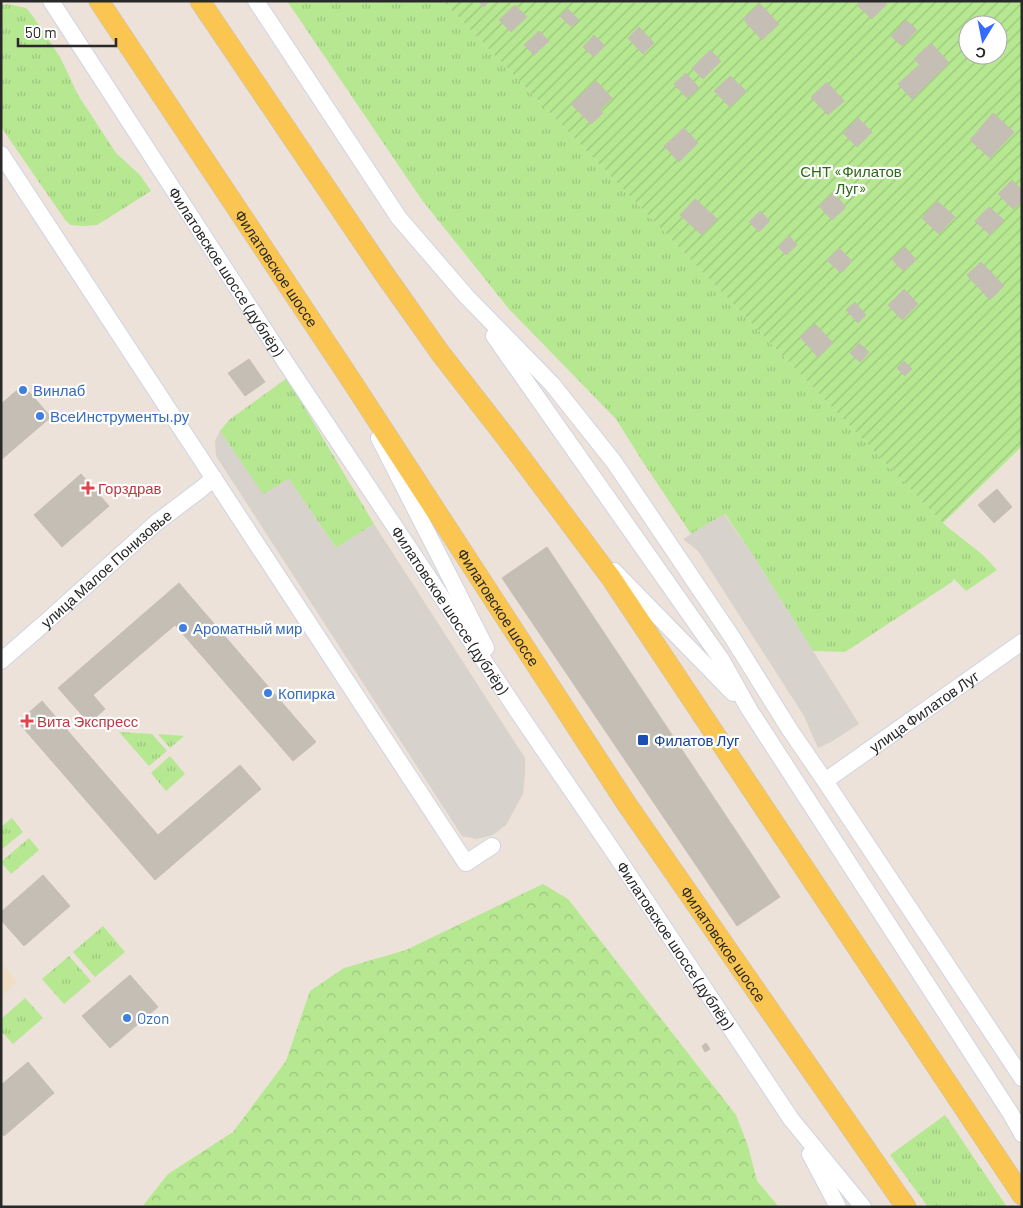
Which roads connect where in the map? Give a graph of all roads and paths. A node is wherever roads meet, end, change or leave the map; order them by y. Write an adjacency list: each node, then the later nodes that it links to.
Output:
1 (99, 1): 7 (main road, Филатовское шоссе)
2 (200, 1): 9 (main road)
3 (256, 1): 6 (street)
4 (48, 2): 13 (street, Филатовское шоссе (дублёр))
5 (1, 154): 8 (street)
6 (467, 297): 12 (street); 14 (street)
7 (347, 374): 13 (street); 22 (main road, Филатовское шоссе)
8 (214, 478): 11 (street, улица Малое Понизовье); 15 (street)
9 (582, 539): 12 (street); 19 (main road)
10 (1022, 642): 14 (street, улица Филатов Луг)
11 (1, 661)
12 (749, 708): 18 (street)
13 (520, 715): 17 (street, Филатовское шоссе (дублёр))
14 (825, 781): 16 (street)
15 (492, 846)
16 (1022, 1078)
17 (791, 1119): 20 (street); 21 (street, Филатовское шоссе (дублёр))
18 (1022, 1134)
19 (1022, 1195)
20 (838, 1207)
21 (863, 1207)
22 (906, 1207)

